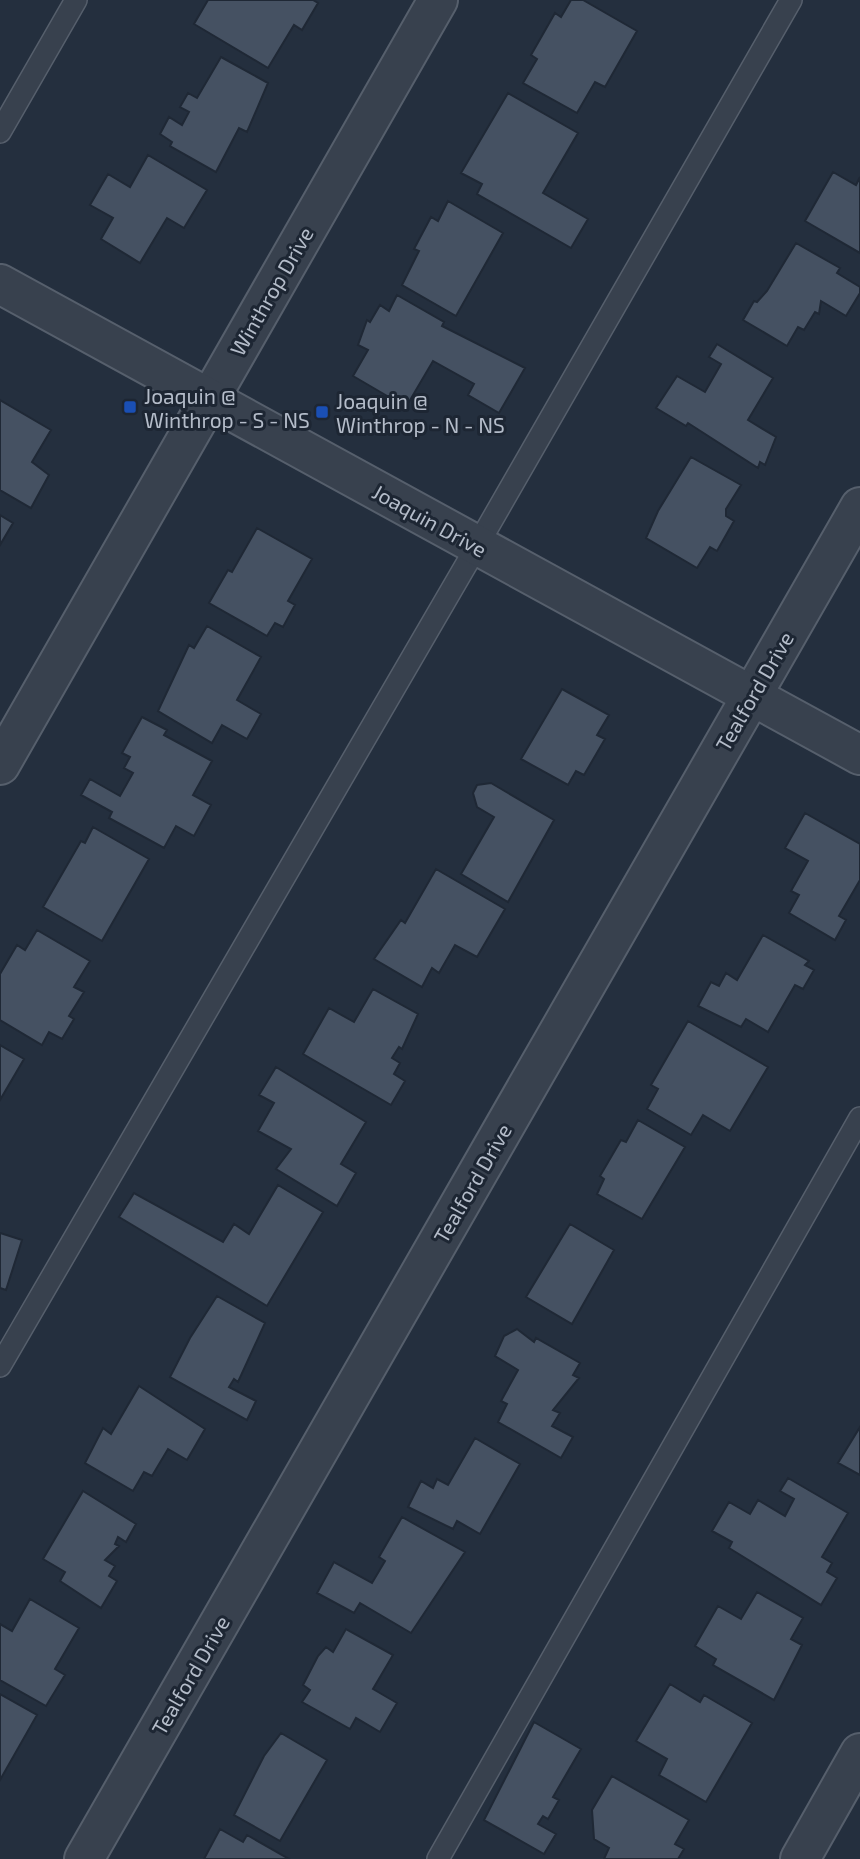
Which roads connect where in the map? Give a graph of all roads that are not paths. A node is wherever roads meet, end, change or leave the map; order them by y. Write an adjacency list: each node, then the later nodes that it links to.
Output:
1 (76, 0): 4 (lane)
2 (438, 0): 6 (street, Winthrop Drive)
3 (791, 0): 8 (lane)
4 (0, 132)
5 (0, 285): 6 (street, Joaquin Drive)
6 (210, 398): 8 (street, Joaquin Drive); 11 (street, Winthrop Drive)
7 (860, 507): 9 (street, Tealford Drive)
8 (477, 547): 9 (street, Joaquin Drive); 13 (lane)
9 (751, 697): 10 (street, Joaquin Drive); 15 (street, Tealford Drive)
10 (860, 755)
11 (0, 765)
12 (860, 1118): 16 (lane)
13 (0, 1366)
14 (860, 1753): 17 (street)
15 (84, 1859)
16 (438, 1859)
17 (800, 1859)

